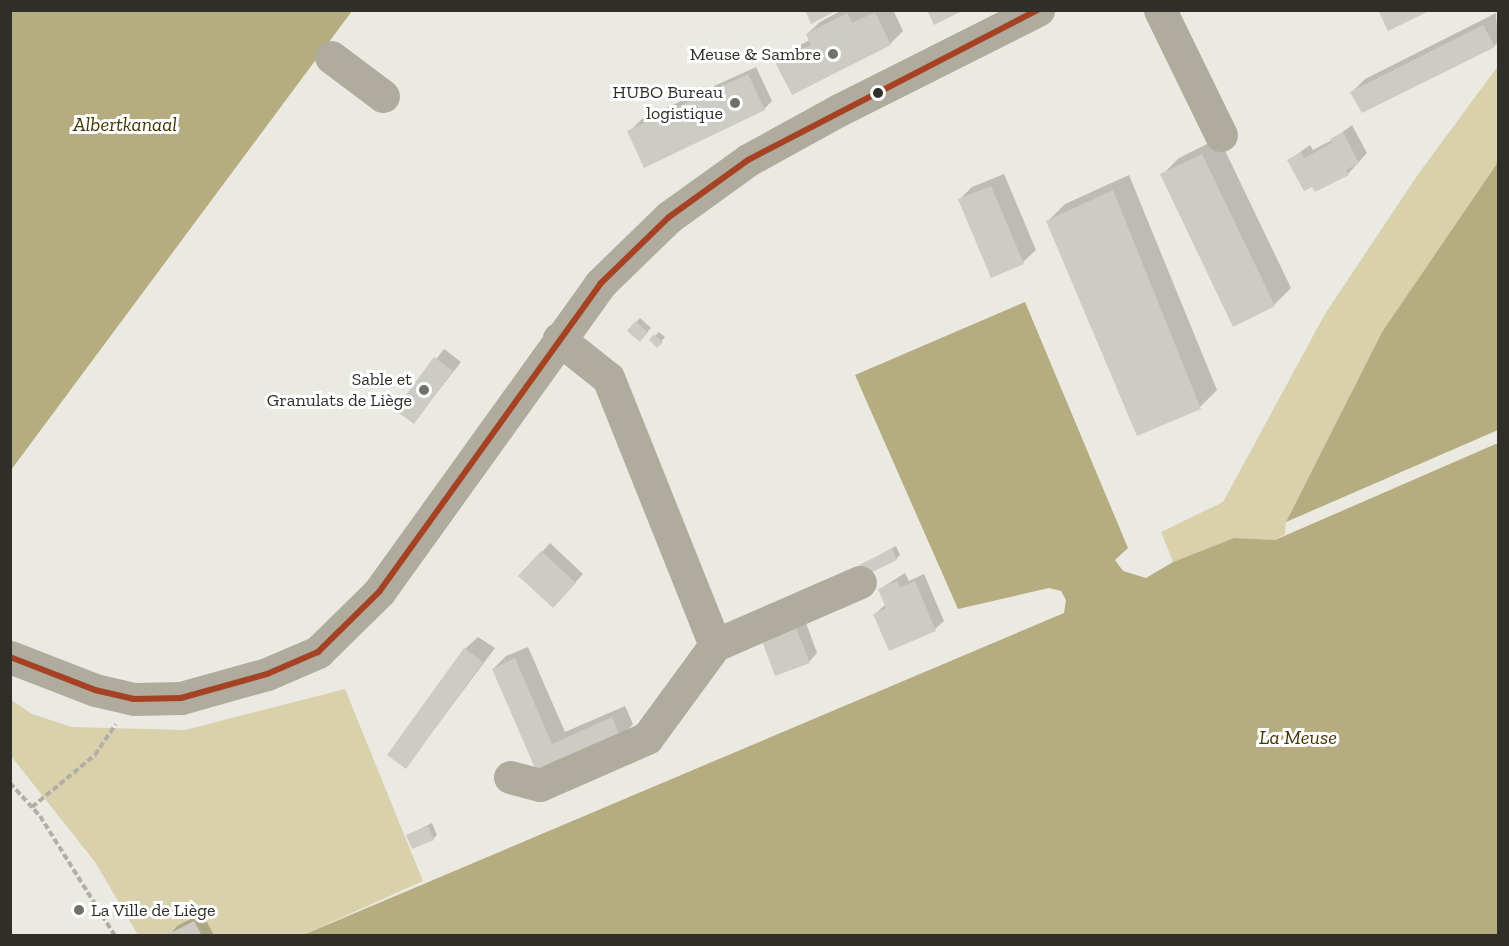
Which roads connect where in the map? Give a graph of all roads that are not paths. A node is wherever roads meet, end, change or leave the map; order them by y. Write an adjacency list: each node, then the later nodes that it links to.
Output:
1 (1038, 10): 6 (street)
2 (1160, 10): 5 (street)
3 (331, 57): 4 (street)
4 (383, 96)
5 (1221, 135)
6 (559, 339): 8 (street); 9 (street)
7 (860, 582): 8 (street)
8 (715, 645): 10 (street)
9 (10, 657)
10 (510, 777)

